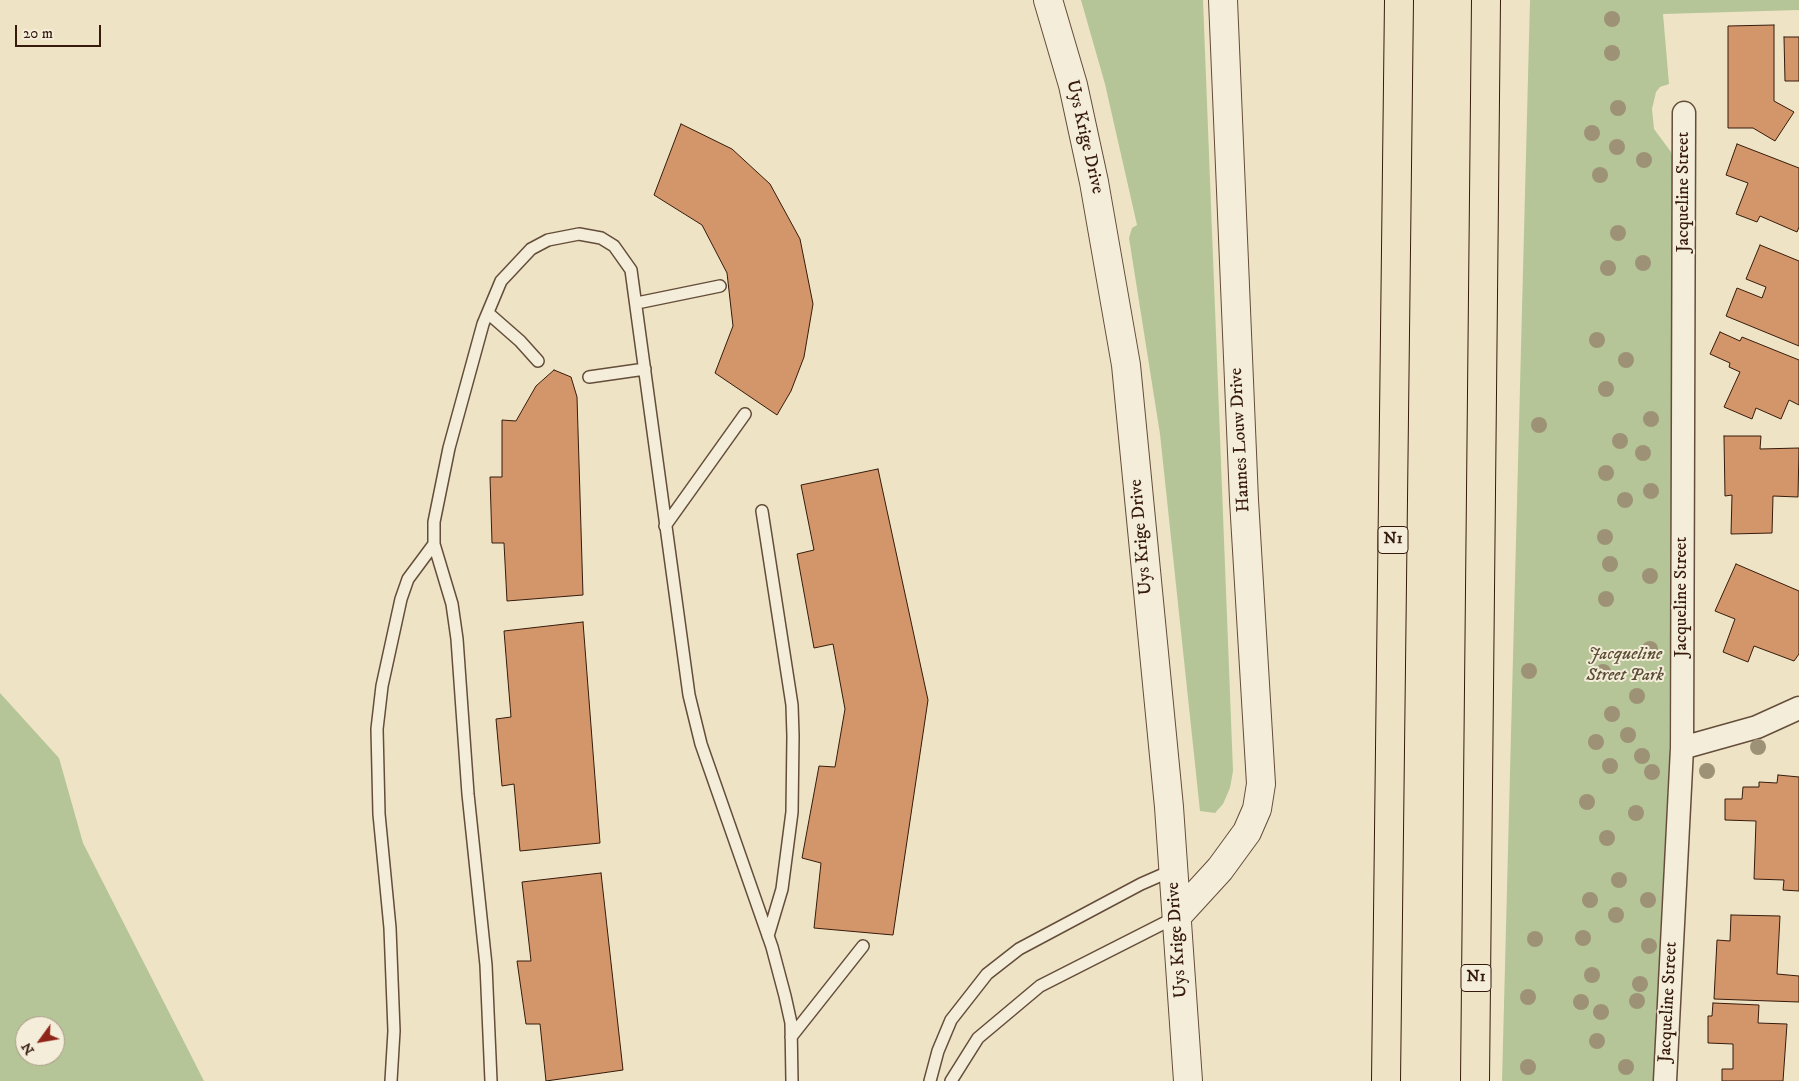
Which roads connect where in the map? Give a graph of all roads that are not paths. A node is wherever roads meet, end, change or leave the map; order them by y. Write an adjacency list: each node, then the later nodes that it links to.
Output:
1 (1048, 0): 19 (street, Uys Krige Drive)
2 (1223, 0): 18 (street, Hannes Louw Drive)
3 (1399, 0): 30 (highway, N1)
4 (1486, 0): 31 (highway, N1)
5 (1684, 113): 17 (street, Jacqueline Street)
6 (720, 286): 7 (lane)
7 (637, 304): 8 (lane); 10 (lane)
8 (488, 313): 9 (lane); 15 (lane)
9 (538, 361)
10 (645, 369): 11 (lane); 14 (lane)
11 (589, 377)
12 (745, 414): 14 (lane)
13 (762, 511): 21 (lane)
14 (665, 526): 21 (lane)
15 (434, 544): 24 (lane); 25 (lane)
16 (1799, 708): 17 (street)
17 (1682, 748): 32 (street, Jacqueline Street)
18 (1220, 869): 19 (street); 20 (street, Hannes Louw Drive)
19 (1173, 870): 20 (street, Uys Krige Drive); 27 (lane)
20 (1177, 916): 28 (lane); 29 (street, Uys Krige Drive)
21 (768, 936): 23 (lane)
22 (863, 946): 23 (lane)
23 (791, 1037): 26 (lane)
24 (391, 1081)
25 (491, 1081)
26 (792, 1081)
27 (930, 1081)
28 (951, 1081)
29 (1188, 1081)
30 (1386, 1081)
31 (1475, 1081)
32 (1666, 1081)

